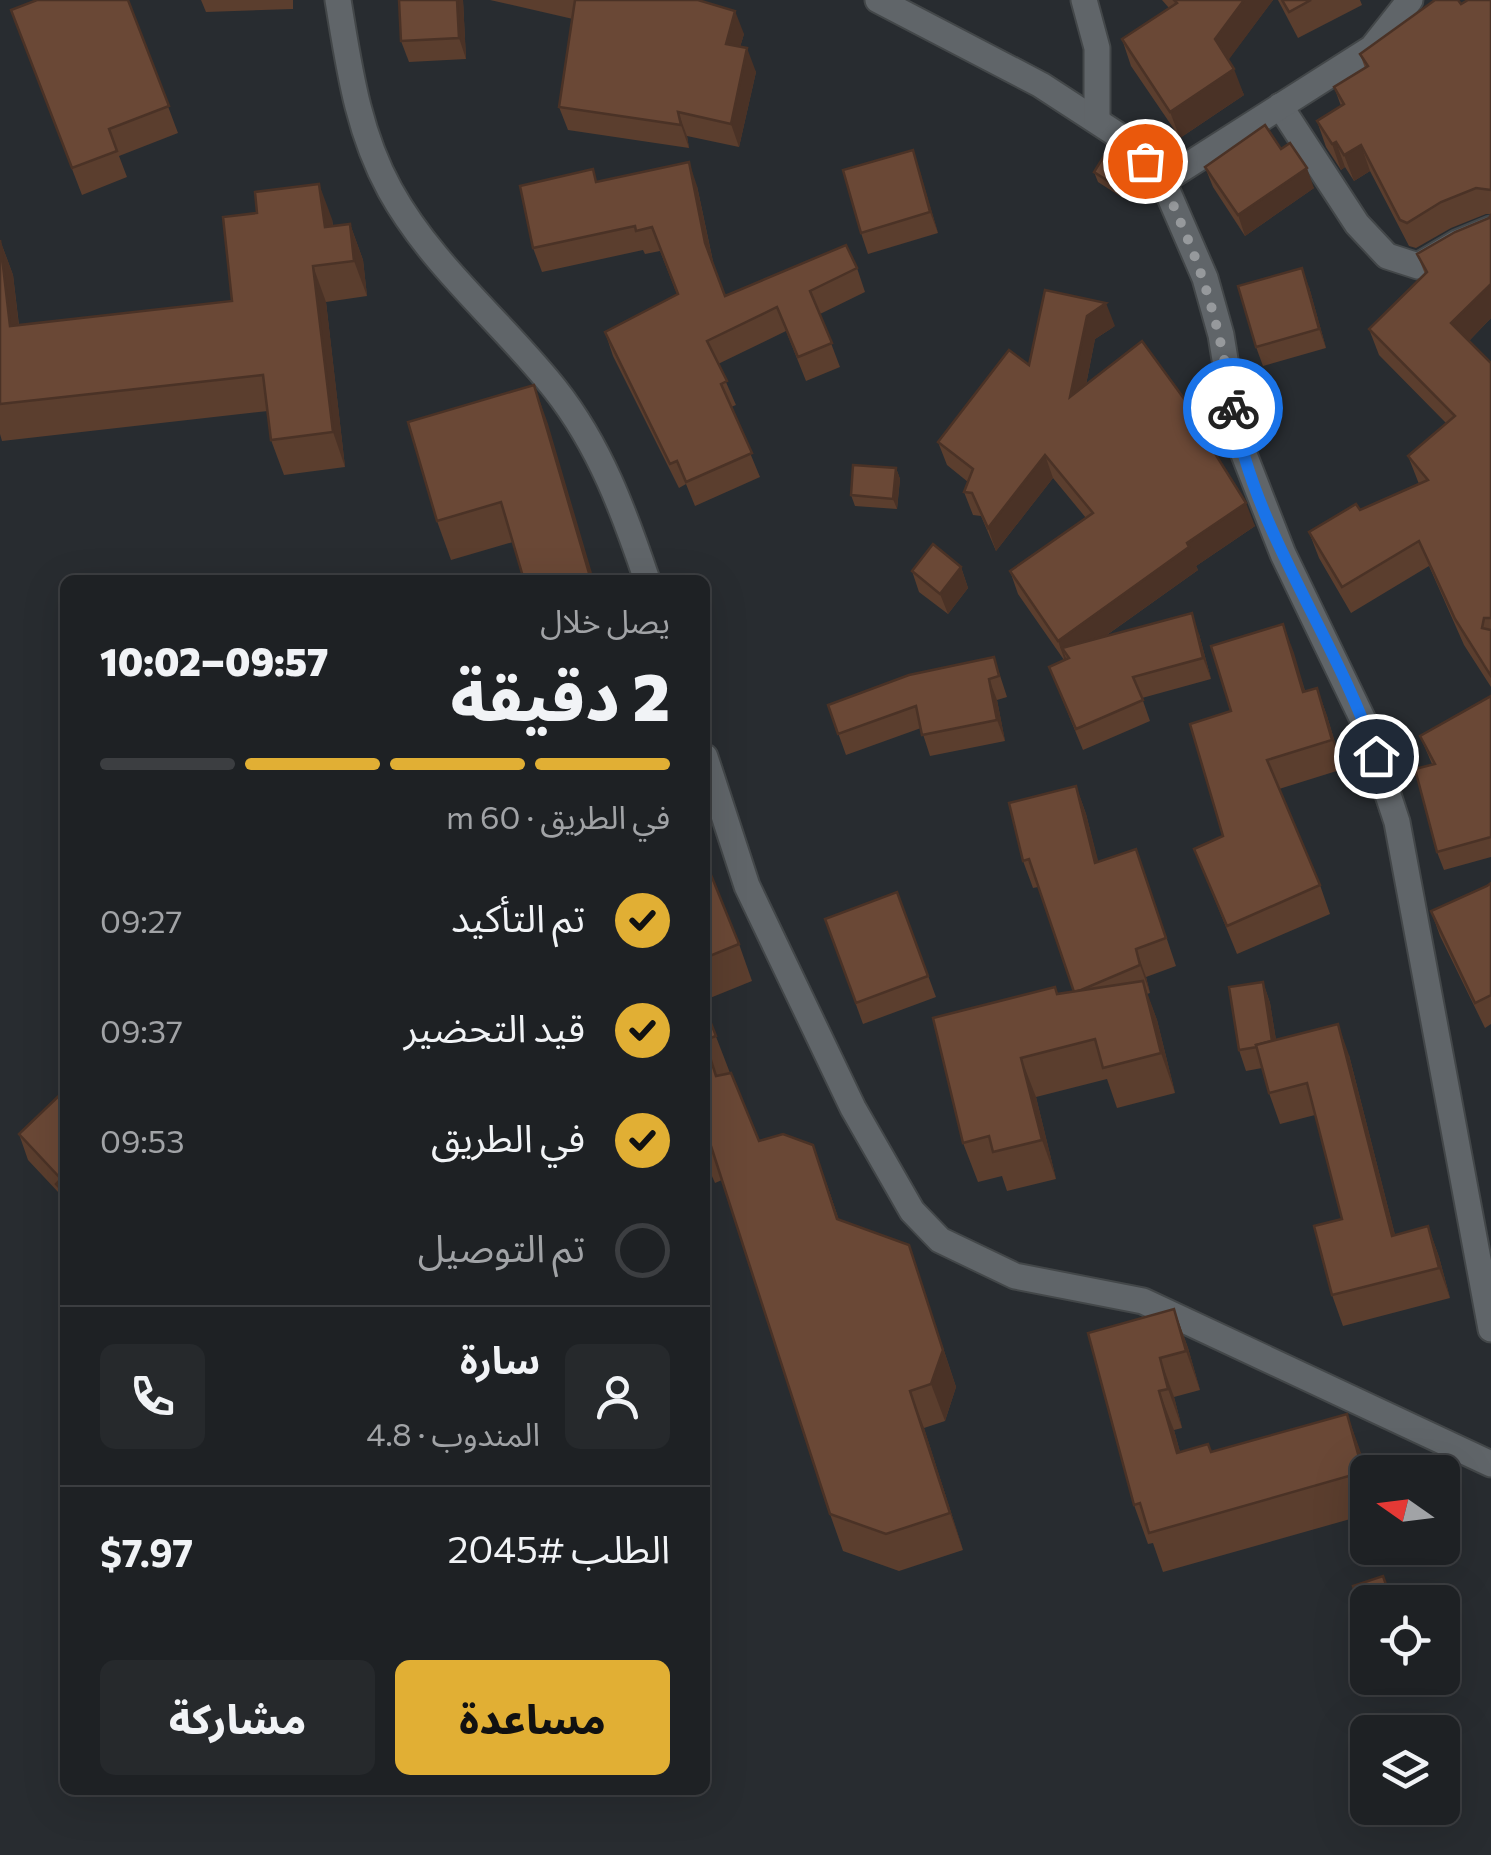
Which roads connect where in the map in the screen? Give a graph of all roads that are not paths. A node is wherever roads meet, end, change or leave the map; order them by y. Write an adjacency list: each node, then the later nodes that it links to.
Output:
1 (338, 0): 9 (street)
2 (878, 0): 6 (street)
3 (1084, 0): 6 (street)
4 (1410, 0): 5 (street)
5 (1280, 106): 7 (street); 8 (street)
6 (1097, 121): 7 (street)
7 (1163, 180): 11 (street)
8 (1491, 229)
9 (645, 575)
10 (710, 772): 12 (street)
11 (1491, 1329)
12 (1491, 1464)

